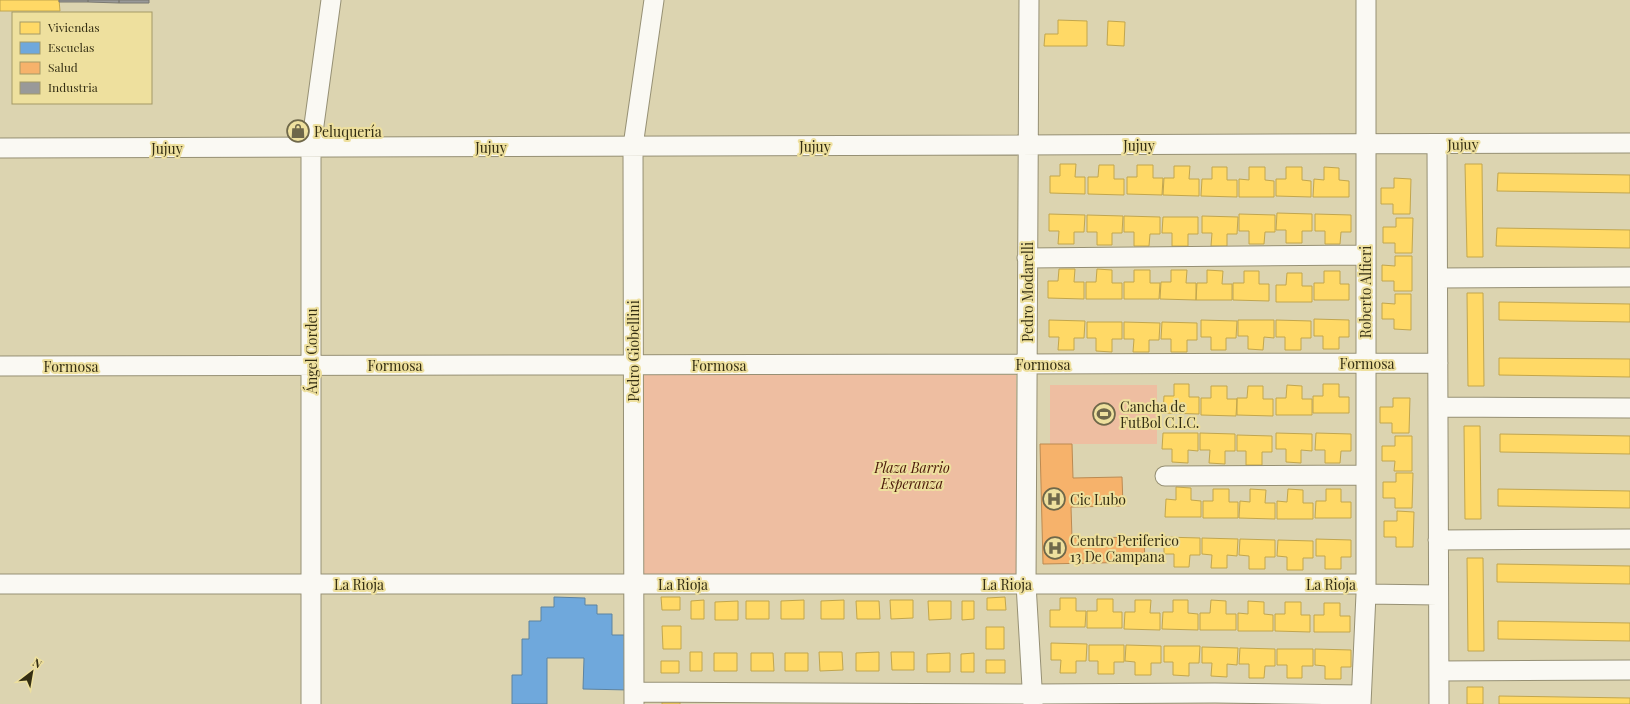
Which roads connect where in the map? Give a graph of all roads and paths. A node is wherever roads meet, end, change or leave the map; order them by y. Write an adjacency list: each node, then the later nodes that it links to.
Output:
1 (331, 0): 10 (street, Ángel Cordeu)
2 (654, 0): 9 (street, Pedro Giobellini)
3 (1029, 0): 8 (street, Pedro Modarelli)
4 (1366, 0): 6 (street, Roberto Alfieri)
5 (1630, 143): 7 (street, Jujuy)
6 (1366, 144): 7 (street, Jujuy); 8 (street, Jujuy); 12 (street, Roberto Alfieri)
7 (1437, 144): 15 (street)
8 (1028, 145): 9 (street, Jujuy); 13 (street, Pedro Modarelli)
9 (633, 146): 10 (street, Jujuy); 19 (street, Pedro Giobellini)
10 (311, 147): 11 (street, Jujuy); 21 (street, Ángel Cordeu)
11 (0, 148)
12 (1365, 255): 13 (street); 16 (street, Roberto Alfieri)
13 (1027, 258): 18 (street, Pedro Modarelli)
14 (1630, 277): 15 (street)
15 (1438, 278): 17 (street)
16 (1365, 363): 17 (street, Formosa); 18 (street, Formosa); 24 (street, Roberto Alfieri)
17 (1438, 363): 22 (street)
18 (1027, 364): 19 (street, Formosa); 31 (street, Pedro Modarelli)
19 (633, 365): 21 (street, Formosa); 30 (street, Pedro Giobellini)
20 (0, 366): 21 (street, Formosa)
21 (311, 366): 29 (street, Ángel Cordeu)
22 (1438, 407): 23 (street); 27 (street)
23 (1630, 408)
24 (1366, 475): 25 (street); 32 (street, Roberto Alfieri)
25 (1165, 476)
26 (1630, 539): 27 (street)
27 (1438, 540): 33 (street)
28 (0, 584): 29 (street, La Rioja)
29 (311, 584): 30 (street, La Rioja); 39 (street, Ángel Cordeu)
30 (634, 584): 31 (street, La Rioja); 36 (street, Pedro Giobellini)
31 (1026, 584): 32 (street, La Rioja); 37 (street, Pedro Modarelli)
32 (1366, 589): 33 (street, La Rioja); 38 (street, Roberto Alfieri)
33 (1438, 595): 35 (street)
34 (1630, 670): 35 (street)
35 (1439, 671): 40 (street)
36 (634, 698): 37 (street)
37 (1033, 699): 38 (street)
38 (1361, 699)
39 (312, 704)
40 (1439, 704)

